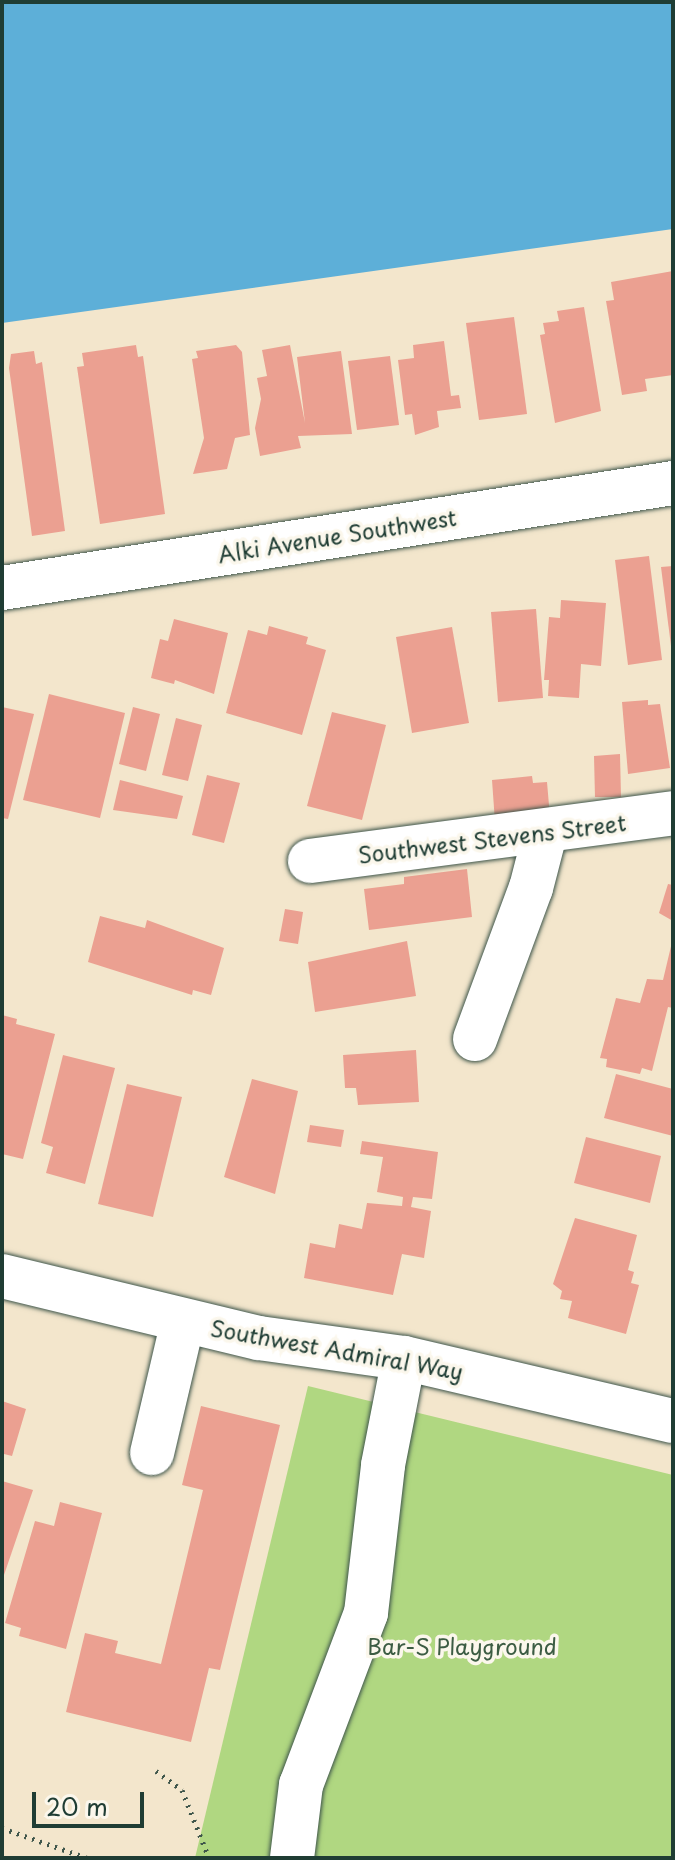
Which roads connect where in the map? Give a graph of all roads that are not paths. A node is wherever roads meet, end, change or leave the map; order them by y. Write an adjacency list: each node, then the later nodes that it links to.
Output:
1 (673, 483): 2 (street, Alki Avenue Southwest)
2 (2, 588)
3 (673, 813): 4 (street, Southwest Stevens Street)
4 (545, 834): 5 (street, Southwest Stevens Street); 6 (street)
5 (310, 861)
6 (475, 1039)
7 (2, 1276): 8 (street, Southwest Admiral Way)
8 (183, 1321): 9 (street, Southwest Admiral Way); 11 (street)
9 (404, 1358): 10 (street, Southwest Admiral Way); 12 (street)
10 (673, 1421)
11 (152, 1453)
12 (292, 1858)

